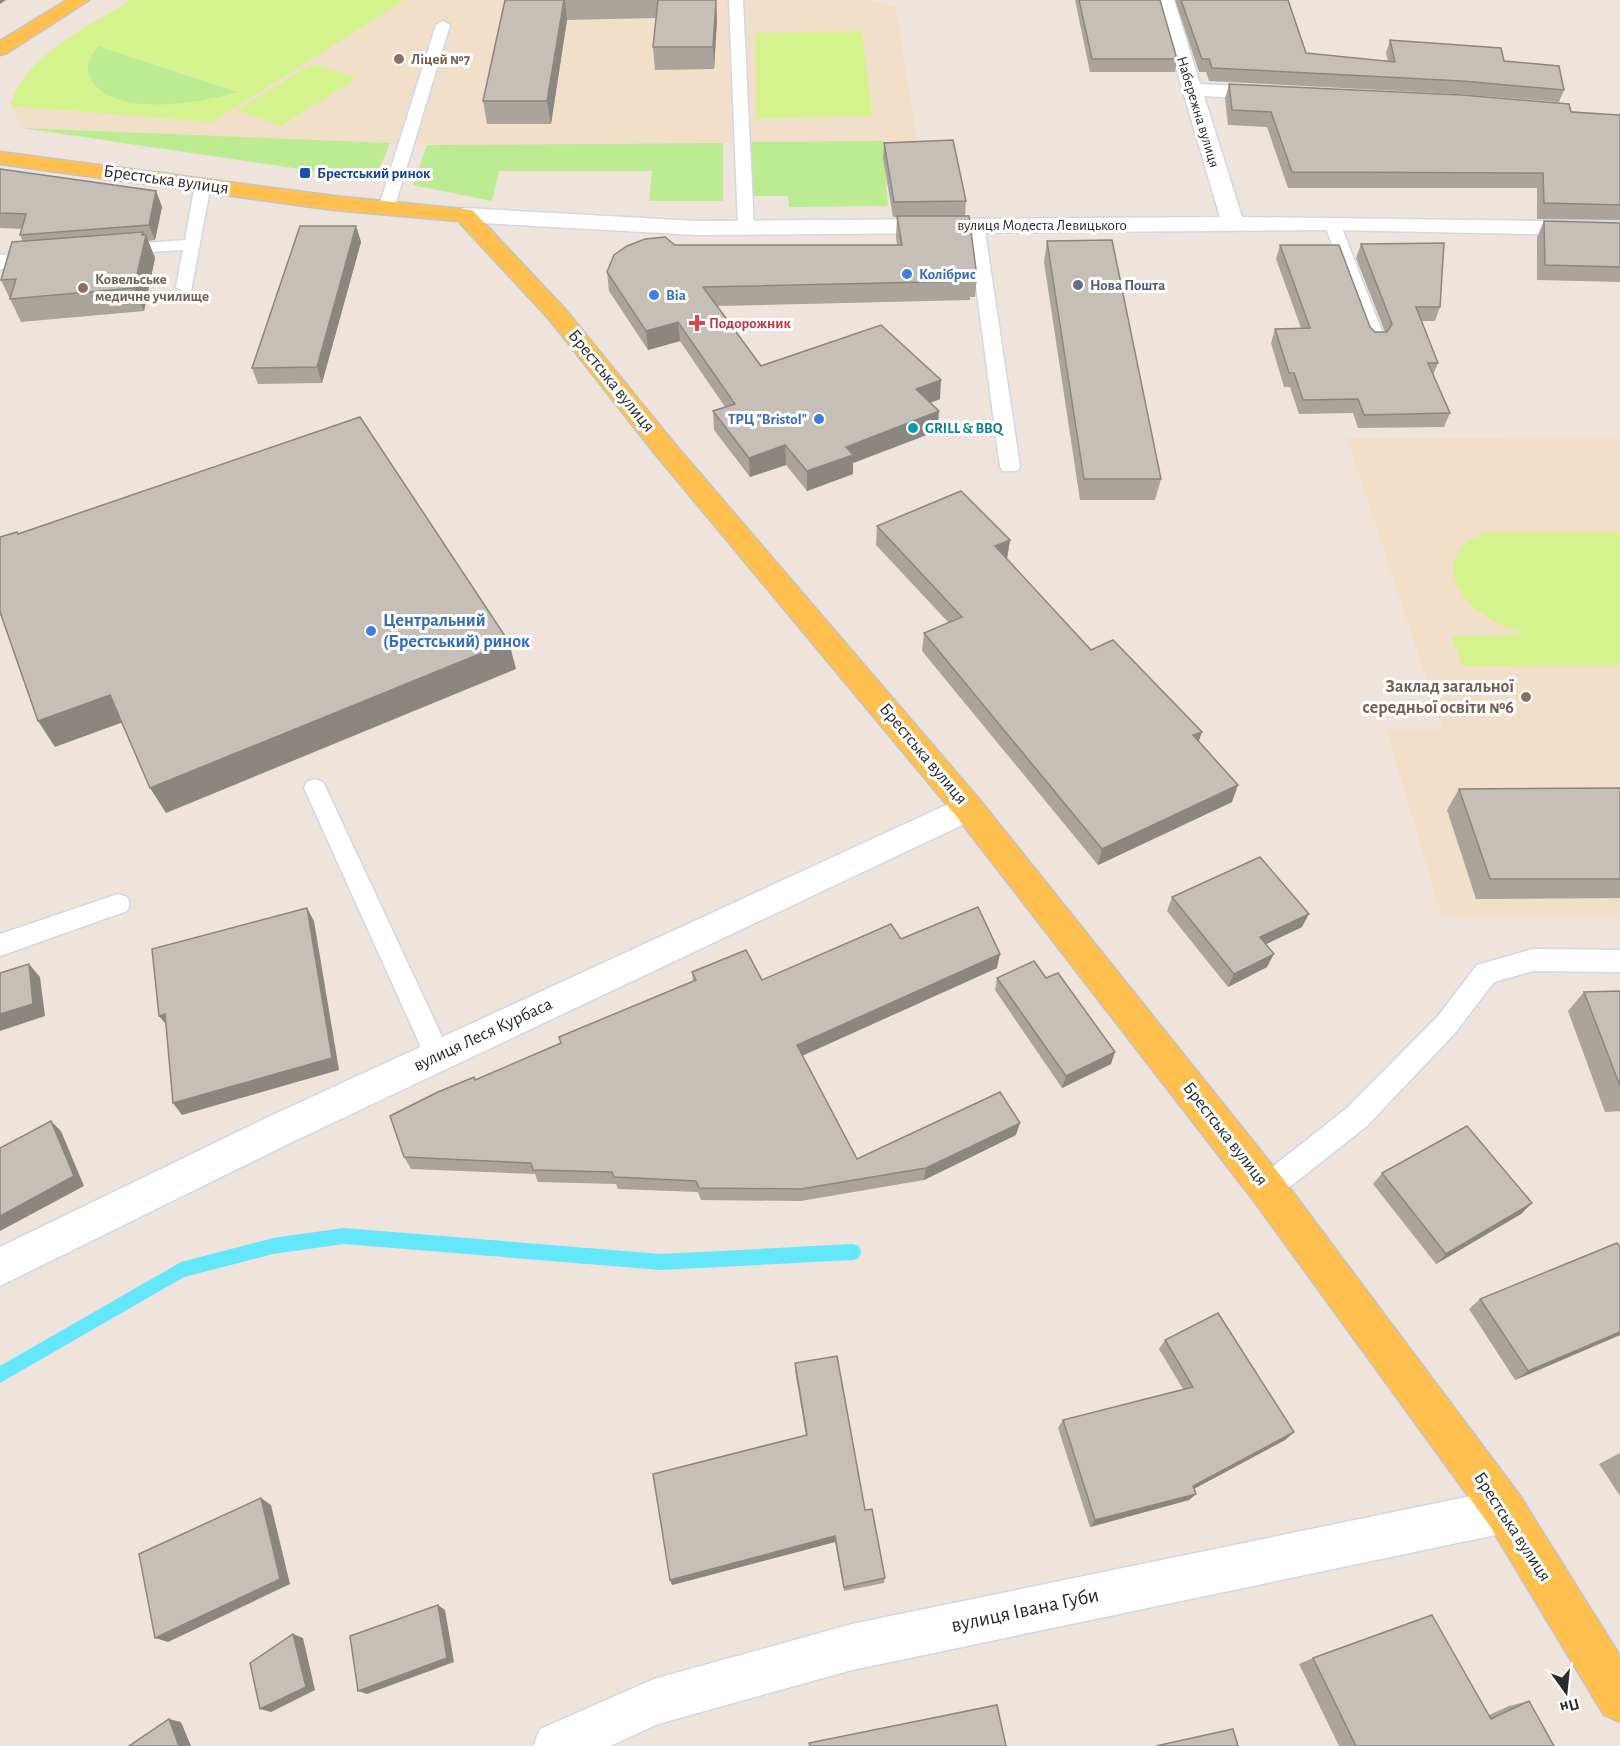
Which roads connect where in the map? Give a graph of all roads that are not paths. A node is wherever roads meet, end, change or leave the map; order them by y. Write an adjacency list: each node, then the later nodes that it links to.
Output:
1 (80, 0): 5 (main road)
2 (736, 0): 15 (lane)
3 (1165, 0): 6 (street, Набережна вулиця)
4 (442, 25): 10 (lane)
5 (0, 49)
6 (1190, 89): 7 (street); 13 (street, Набережна вулиця)
7 (1295, 95)
8 (0, 158): 9 (main road, Брестська вулиця)
9 (203, 184): 10 (main road, Брестська вулиця); 17 (lane)
10 (386, 210): 11 (main road, Брестська вулиця)
11 (464, 215): 15 (street, вулиця Модеста Левицького); 25 (main road, Брестська вулиця)
12 (1332, 223): 13 (street, вулиця Модеста Левицького); 16 (street, вулиця Модеста Левицького); 22 (lane)
13 (1233, 224): 14 (street, вулиця Модеста Левицького)
14 (976, 225): 15 (street, вулиця Модеста Левицького); 23 (lane)
15 (746, 227)
16 (1620, 229)
17 (192, 244): 18 (lane); 21 (lane)
18 (97, 252)
19 (61, 255): 20 (lane)
20 (0, 265)
21 (185, 286)
22 (1376, 339)
23 (1010, 467)
24 (315, 788): 29 (lane)
25 (968, 808): 29 (street, вулиця Леся Курбаса); 30 (main road, Брестська вулиця)
26 (118, 904): 27 (lane)
27 (0, 945)
28 (1620, 961): 30 (lane)
29 (438, 1056): 31 (street, вулиця Леся Курбаса)
30 (1267, 1188): 32 (main road, Брестська вулиця)
31 (0, 1267)
32 (1505, 1511): 33 (main road, Брестська вулиця); 34 (street, вулиця Івана Губи)
33 (1620, 1699)
34 (557, 1746)

